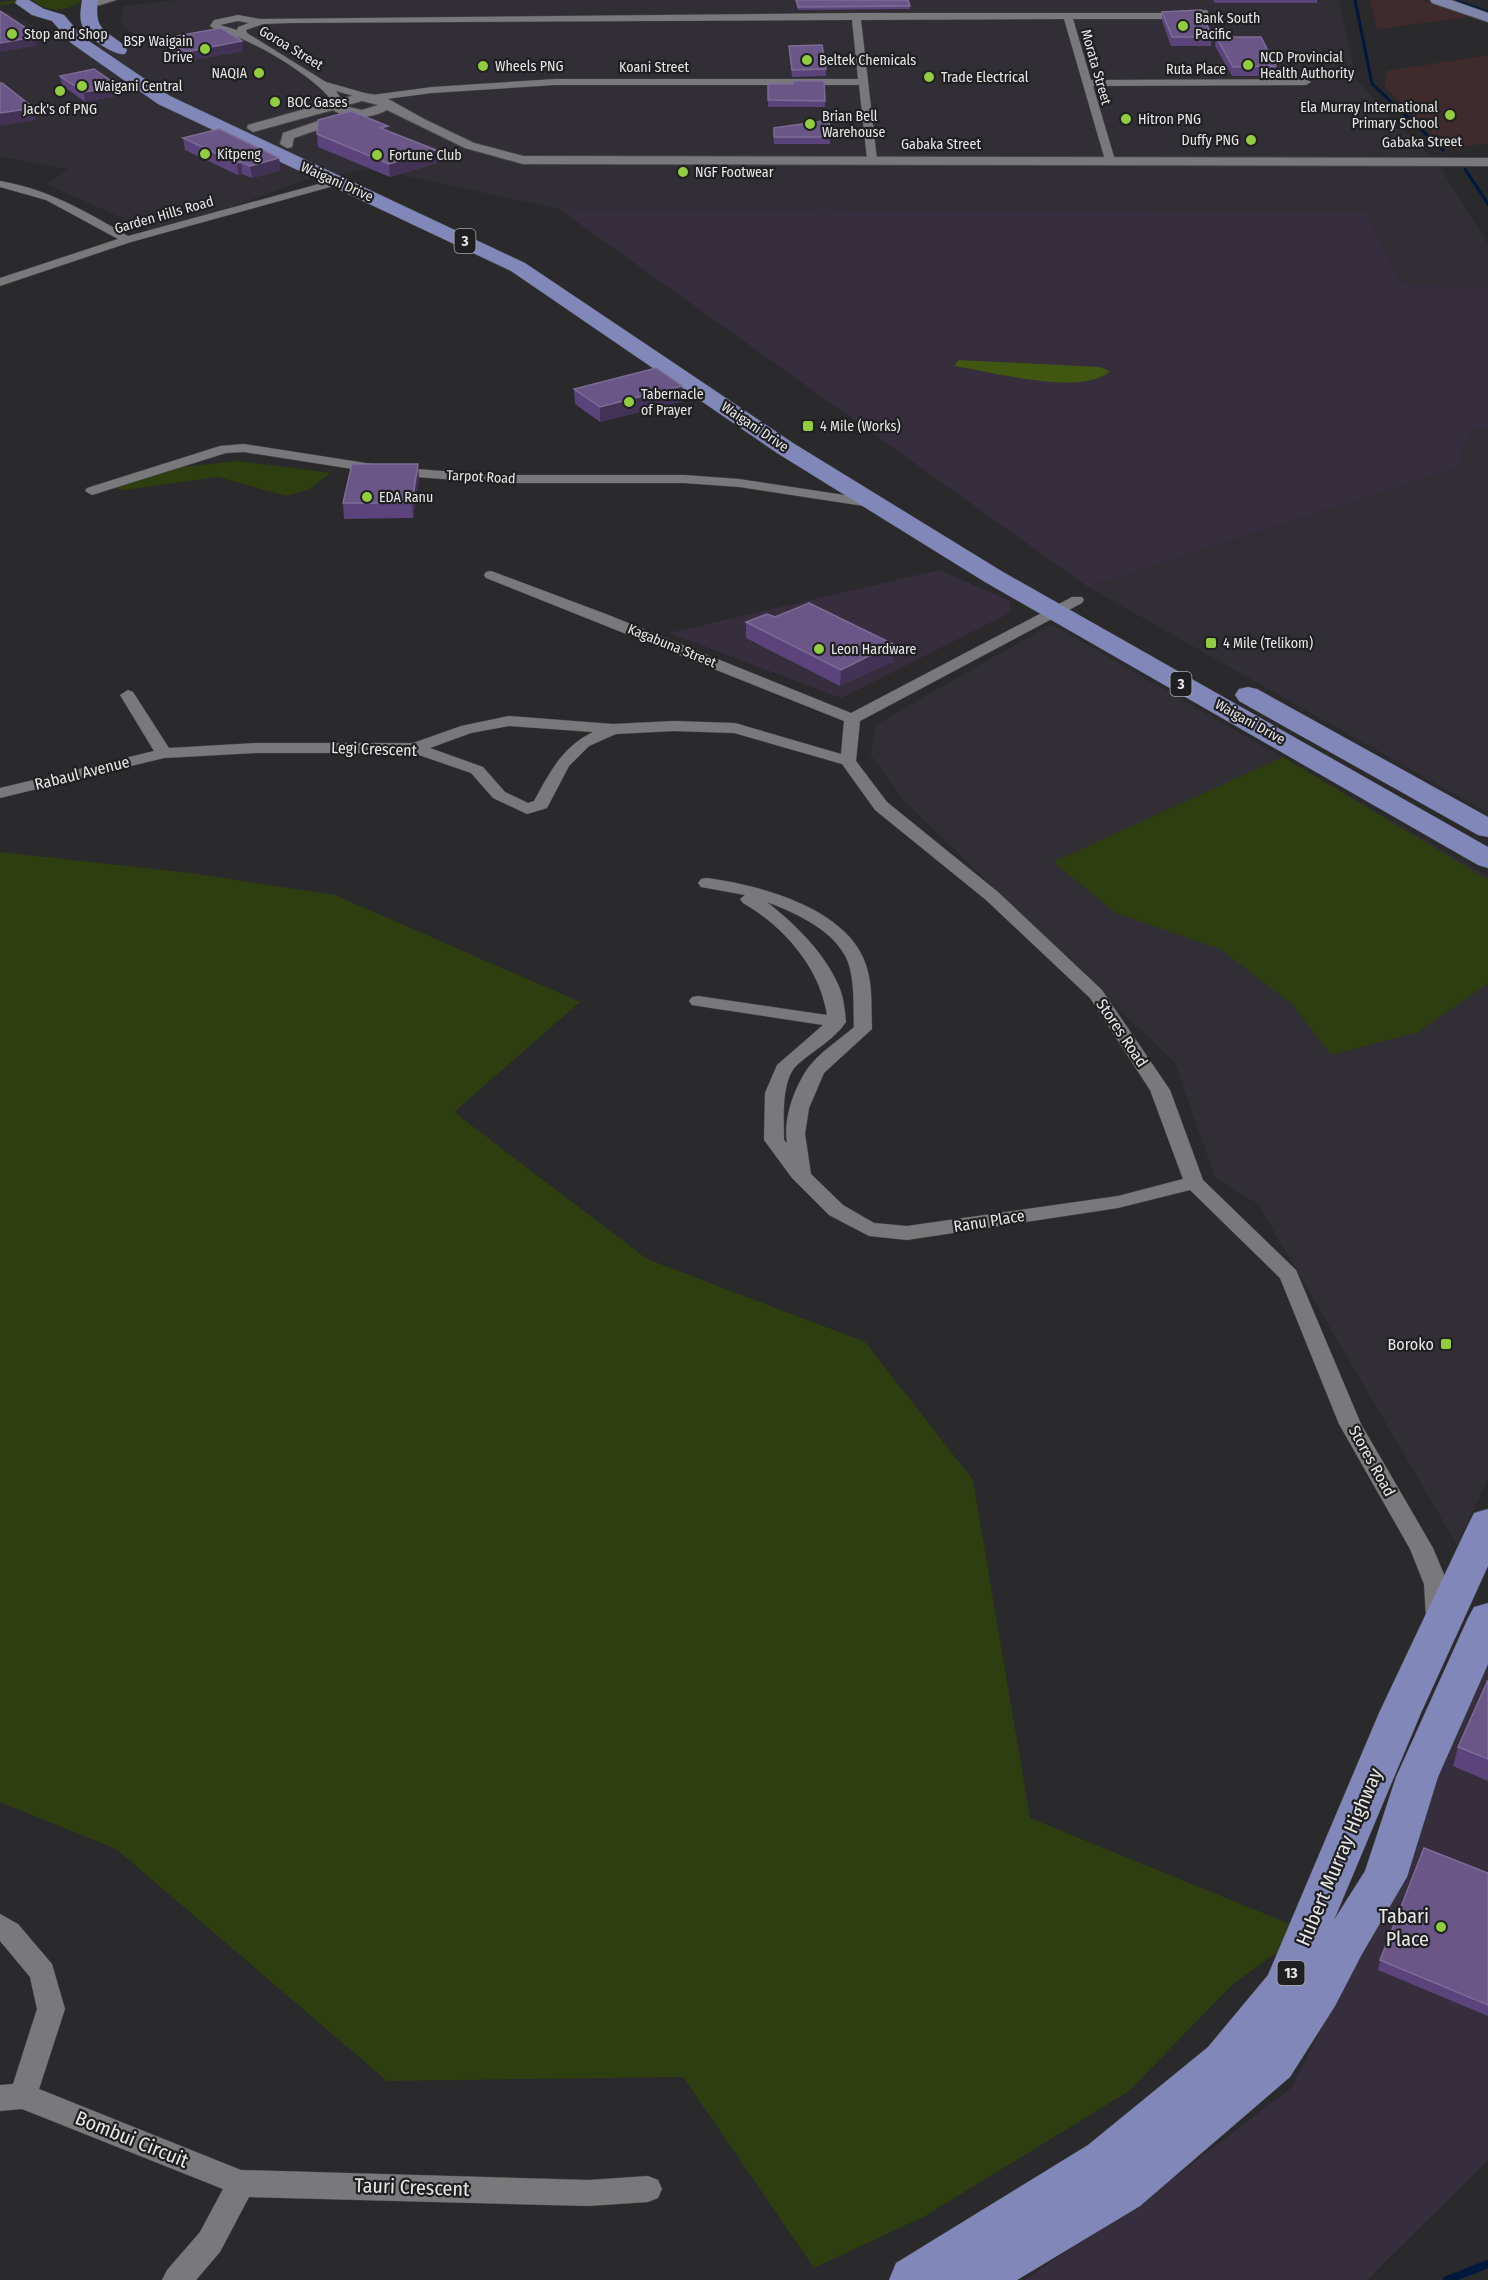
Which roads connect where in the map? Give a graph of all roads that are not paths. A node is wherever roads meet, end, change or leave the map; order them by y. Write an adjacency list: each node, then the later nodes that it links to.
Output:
1 (110, 0): 4 (street)
2 (1437, 0): 9 (main road)
3 (1469, 0): 5 (main road)
4 (90, 3): 22 (highway); 23 (highway, Waigani Drive / 3)
5 (1488, 7)
6 (1205, 13): 7 (street, Goroa Street)
7 (1066, 15): 8 (street, Goroa Street); 14 (street, Morata Street)
8 (856, 16): 10 (street, Goroa Street); 12 (street)
9 (1488, 18)
10 (262, 21): 11 (street, Goroa Street); 11 (street)
11 (243, 35): 15 (street, Goroa Street)
12 (863, 82): 16 (street, Koani Street); 25 (street)
13 (1306, 82): 14 (street, Ruta Place)
14 (1086, 83): 26 (street, Morata Street)
15 (325, 85): 17 (street, Goroa Street); 18 (street, Goroa Street)
16 (444, 89): 17 (street, Koani Street); 19 (street, Koani Street)
17 (370, 98): 18 (street); 19 (street, Gabaka Street)
18 (338, 104): 20 (street, Gabaka Street); 22 (street)
19 (386, 104): 20 (street); 21 (street, Gabaka Street)
20 (361, 113): 21 (street, Gabaka Street); 23 (street)
21 (424, 124): 25 (street, Gabaka Street)
22 (253, 128): 23 (highway)
23 (289, 152): 29 (highway, Waigani Drive / 3); 32 (highway, Waigani Drive / 3)
24 (1488, 156): 27 (street, Gabaka Street)
25 (872, 159): 26 (street, Gabaka Street)
26 (1110, 160): 27 (street, Gabaka Street)
27 (1320, 160): 28 (street, Gabaka Street)
28 (1488, 162)
29 (337, 182): 34 (highway, Waigani Drive / 3); 36 (street, Garden Hills Road)
30 (0, 184): 33 (street)
31 (0, 194): 33 (street)
32 (404, 197): 34 (highway); 35 (highway, Waigani Drive / 3)
33 (65, 206): 36 (street)
34 (454, 236): 37 (highway, Waigani Drive / 3)
35 (491, 239): 37 (highway); 39 (highway, Waigani Drive / 3)
36 (127, 240): 38 (street, Garden Hills Road)
37 (537, 280): 42 (highway, Waigani Drive / 3)
38 (0, 282)
39 (672, 347)
40 (769, 413): 42 (highway)
41 (797, 432): 46 (highway, Waigani Drive / 3)
42 (842, 482): 44 (highway, Waigani Drive / 3)
43 (92, 491): 44 (street, Tarpot Road)
44 (877, 504): 46 (highway, Waigani Drive / 3)
45 (491, 575): 48 (street, Kagabuna Street)
46 (1065, 606): 48 (street); 54 (highway, Waigani Drive / 3); 55 (highway, Waigani Drive / 3)
47 (128, 695): 51 (street)
48 (852, 719): 52 (street)
49 (613, 729): 50 (street); 50 (street, Legi Crescent); 52 (street, Legi Crescent)
50 (415, 748): 51 (street, Legi Crescent)
51 (164, 753): 53 (street, Rabaul Avenue)
52 (848, 761): 59 (street, Stores Road)
53 (0, 794)
54 (1488, 829)
55 (1488, 859)
56 (698, 1001): 57 (street)
57 (837, 1022): 58 (street, Ranu Place); 58 (street)
58 (801, 1176): 59 (street, Ranu Place)
59 (1194, 1183): 62 (street, Stores Road)
60 (1488, 1523): 62 (highway, Hubert Murray Highway / 13)
61 (1488, 1618): 69 (highway, 13)
62 (1439, 1625): 68 (highway, Hubert Murray Highway / 13)
63 (0, 1925): 64 (street, Bombui Circuit)
64 (12, 2097): 65 (street, Bombui Circuit)
65 (241, 2183): 66 (street, Tauri Crescent); 67 (street)
66 (648, 2188)
67 (177, 2280)
68 (914, 2280)
69 (971, 2280)

